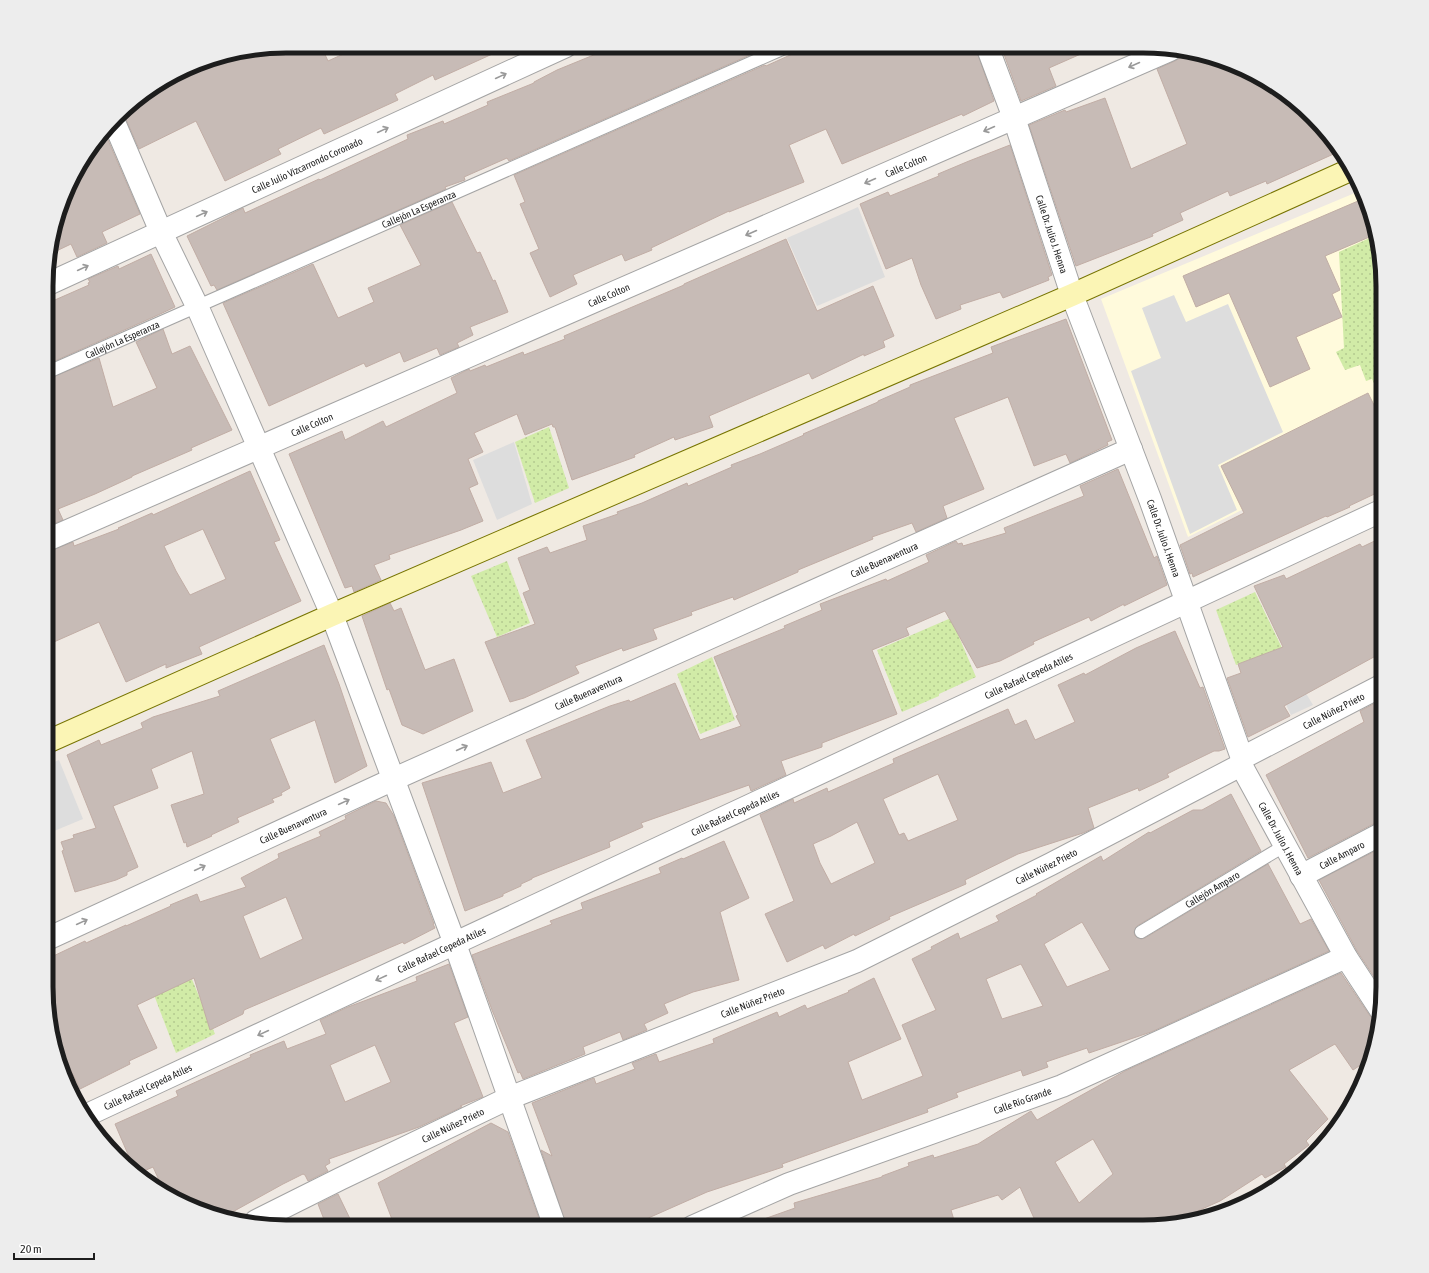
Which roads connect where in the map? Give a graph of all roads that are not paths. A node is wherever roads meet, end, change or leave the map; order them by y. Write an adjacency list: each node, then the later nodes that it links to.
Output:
1 (551, 53): 8 (street, Calle Julio Vizcarrondo Coronado, one-way to 1)
2 (773, 53): 11 (lane, Callejón La Esperanza)
3 (990, 53): 5 (street, Calle Dr. Julio J. Henna)
4 (1162, 54): 5 (street, Calle Colton, one-way to 5)
5 (1014, 118): 10 (street, Calle Dr. Julio J. Henna); 13 (street, Calle Colton, one-way to 13)
6 (116, 127): 8 (street)
7 (1346, 172): 10 (street)
8 (161, 232): 9 (street, Calle Julio Vizcarrondo Coronado, one-way to 8); 11 (street)
9 (53, 282)
10 (1072, 295): 14 (street, Calle Dr. Julio J. Henna); 18 (street)
11 (197, 306): 12 (lane, Callejón La Esperanza); 13 (street)
12 (53, 370)
13 (259, 448): 16 (street, Calle Colton); 18 (street)
14 (1131, 449): 17 (street, Calle Dr. Julio J. Henna); 22 (street, Calle Buenaventura, one-way to 14)
15 (1376, 513): 17 (street, Calle Rafael Cepeda Atiles)
16 (53, 538)
17 (1187, 601): 21 (street, Calle Dr. Julio J. Henna); 28 (street, Calle Rafael Cepeda Atiles)
18 (332, 615): 20 (street); 22 (street)
19 (1376, 689): 21 (street, Calle Núñez Prieto)
20 (53, 739)
21 (1241, 762): 24 (street, Calle Dr. Julio J. Henna); 31 (street, Calle Núñez Prieto)
22 (394, 779): 27 (street, Calle Buenaventura, one-way to 22); 28 (street)
23 (1376, 837): 25 (street, Calle Amparo)
24 (1284, 846): 25 (street, Calle Dr. Julio J. Henna); 26 (lane, Callejón Amparo)
25 (1301, 876): 29 (street, Calle Dr. Julio J. Henna)
26 (1141, 932)
27 (53, 936)
28 (455, 944): 31 (street); 32 (street, Calle Rafael Cepeda Atiles, one-way to 32)
29 (1346, 958): 30 (street, Calle Dr. Julio J. Henna); 35 (street, Calle Río Grande)
30 (1376, 1003)
31 (510, 1098): 33 (street, Calle Núñez Prieto); 34 (street)
32 (90, 1113)
33 (261, 1219)
34 (553, 1220)
35 (708, 1220)

